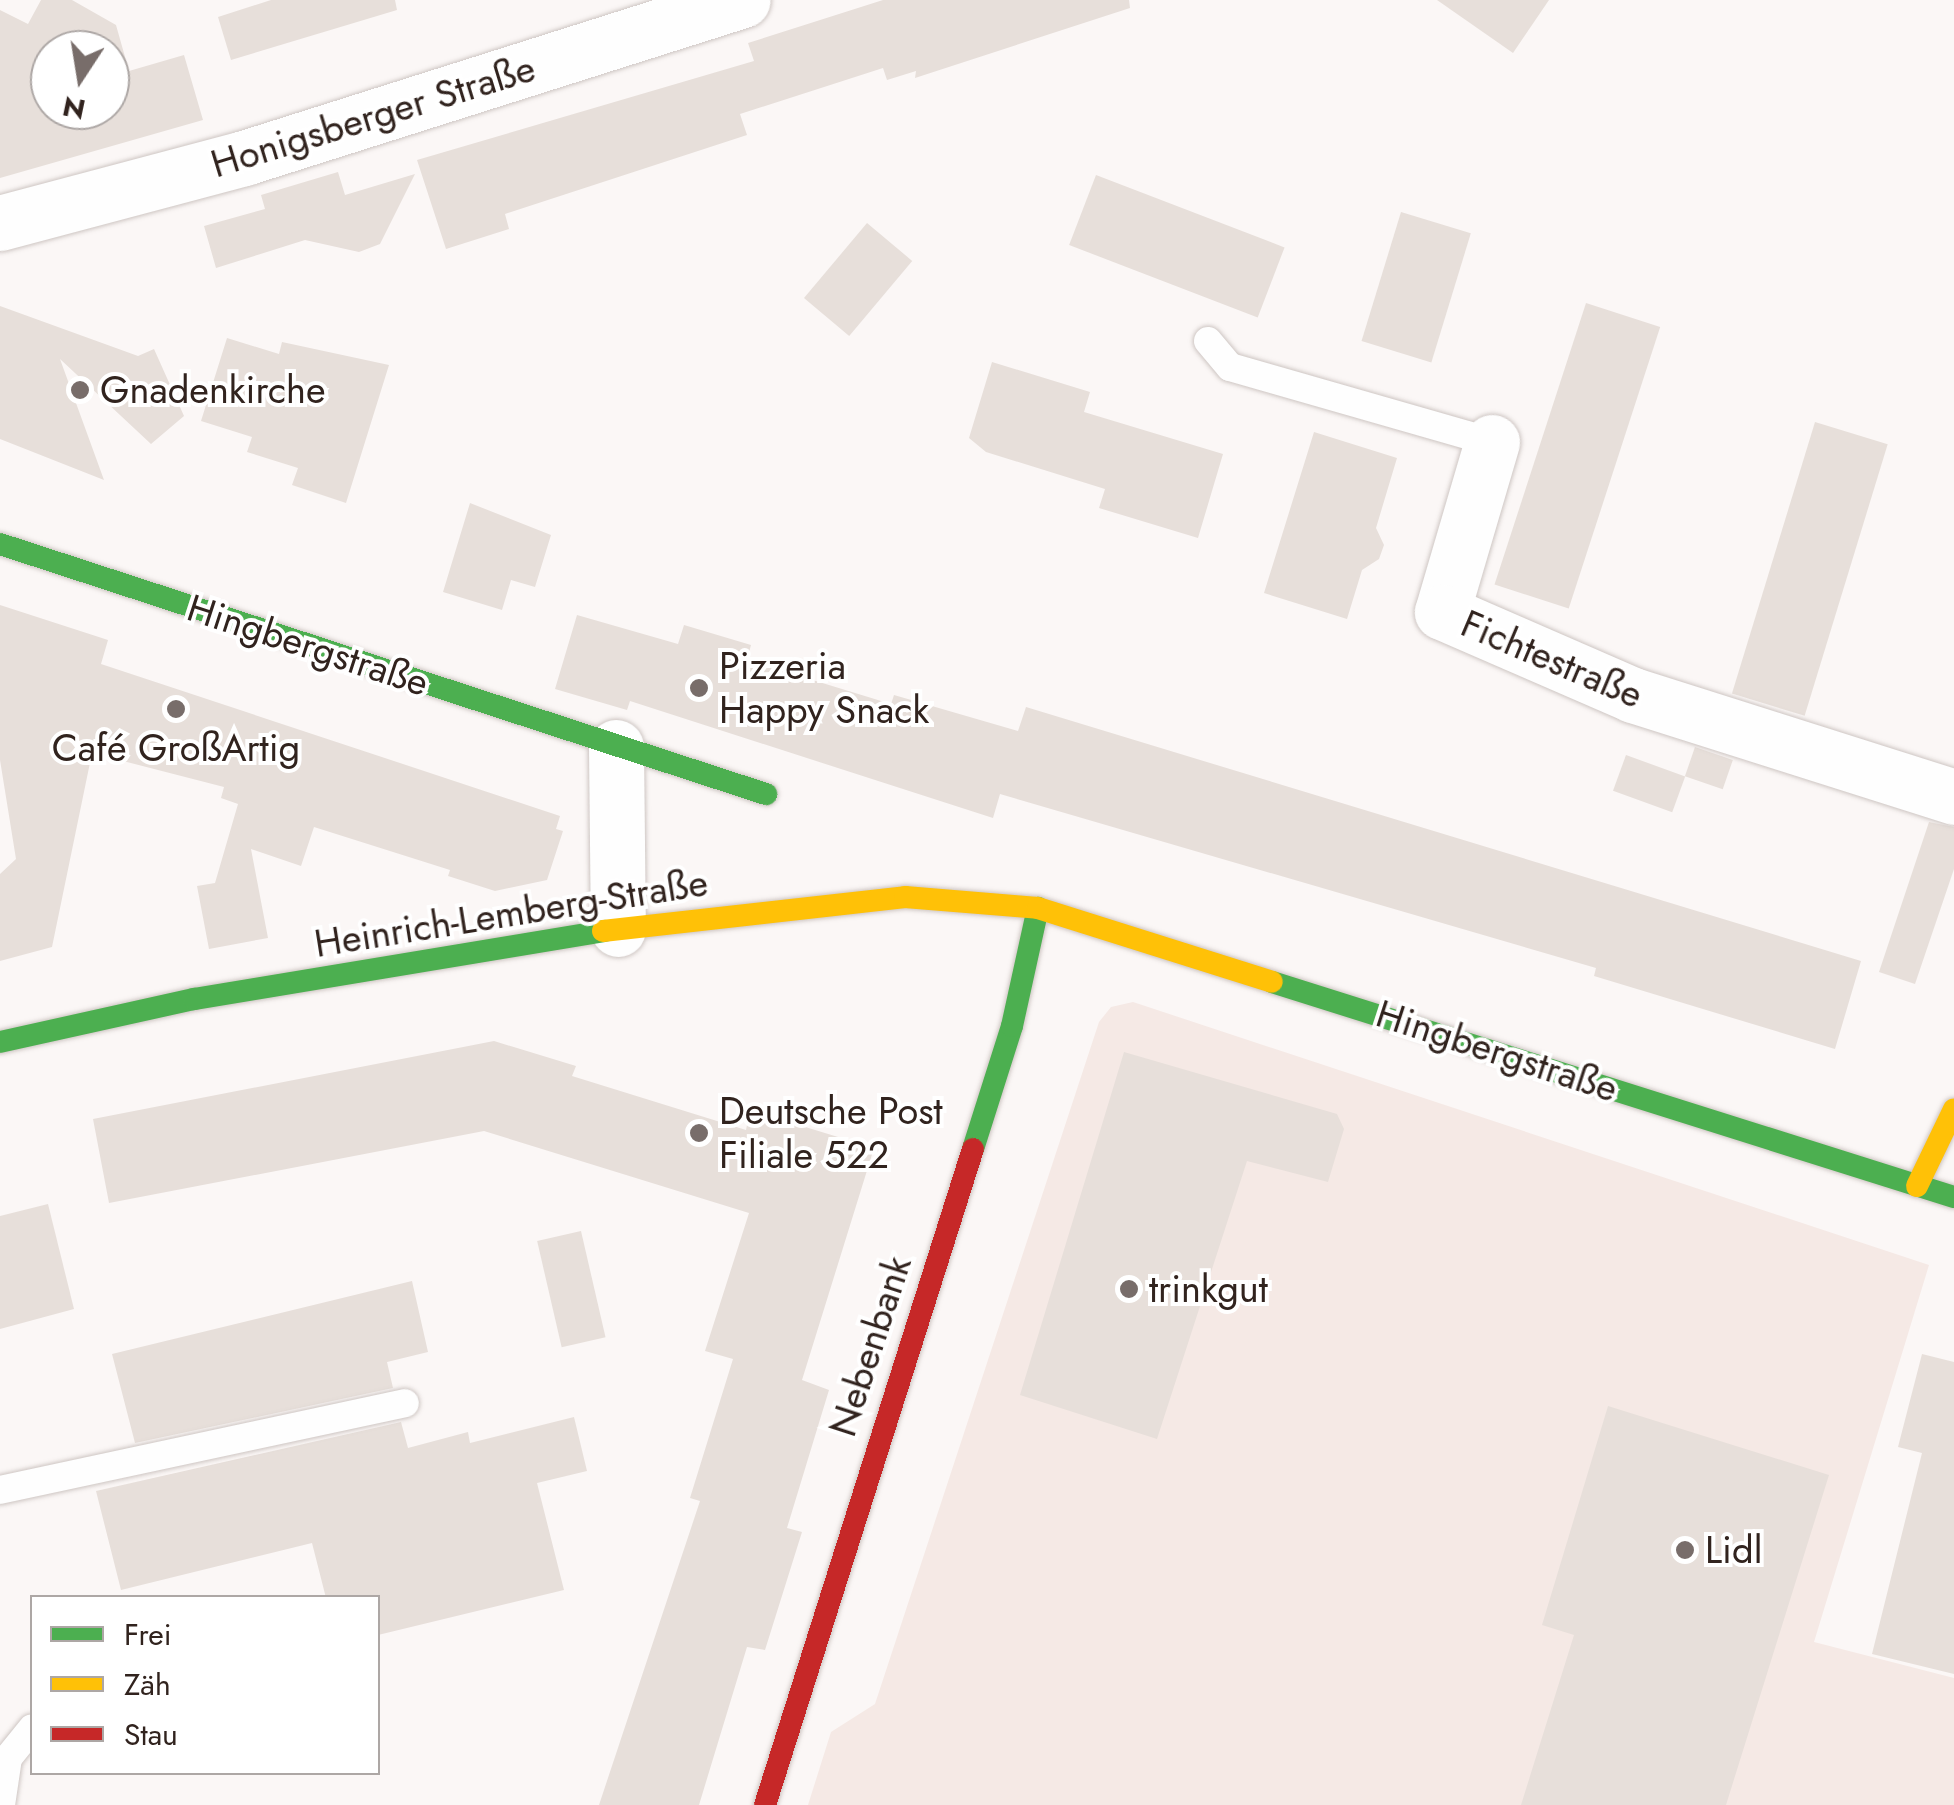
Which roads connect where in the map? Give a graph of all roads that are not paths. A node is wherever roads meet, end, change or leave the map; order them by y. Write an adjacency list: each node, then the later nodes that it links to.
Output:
1 (744, 0): 2 (street, Honigsberger Straße)
2 (0, 224)
3 (1208, 341): 4 (lane, Fichtestraße)
4 (1492, 442): 8 (street, Fichtestraße)
5 (0, 544): 6 (street, Hingbergstraße)
6 (616, 747): 7 (street, Hingbergstraße); 10 (street)
7 (766, 794)
8 (1954, 797)
9 (1038, 908): 10 (street, Heinrich-Lemberg-Straße); 13 (street, Hingbergstraße); 19 (street, Nebenbank)
10 (618, 929): 11 (street, Heinrich-Lemberg-Straße)
11 (0, 1042)
12 (1954, 1110): 13 (street)
13 (1918, 1186): 14 (street, Hingbergstraße)
14 (1954, 1197)
15 (405, 1402): 16 (lane)
16 (0, 1490)
17 (30, 1730): 18 (lane)
18 (1, 1805)
19 (765, 1805)

